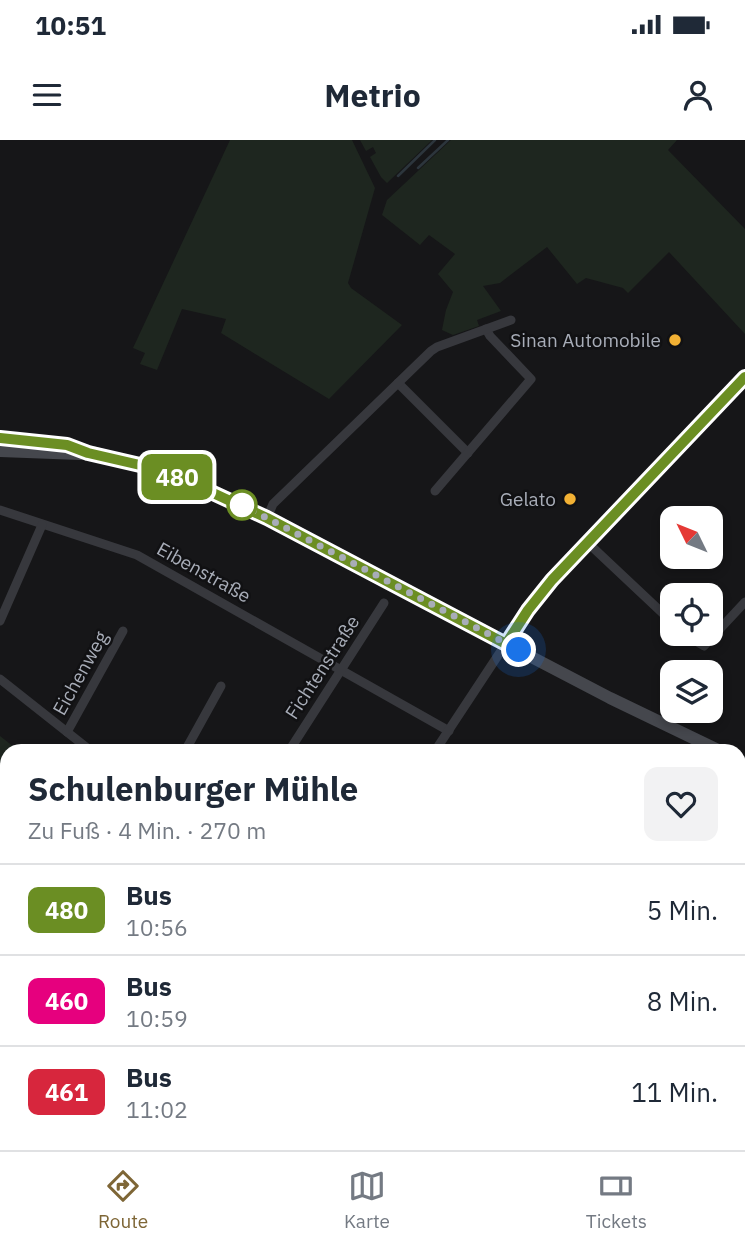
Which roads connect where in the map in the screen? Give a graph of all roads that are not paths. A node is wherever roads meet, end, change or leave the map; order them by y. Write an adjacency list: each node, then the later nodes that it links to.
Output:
1 (512, 320): 2 (street)
2 (486, 329): 4 (street); 8 (street)
3 (745, 377): 13 (street)
4 (398, 383): 8 (street); 11 (street)
5 (0, 438): 7 (main road)
6 (0, 451): 7 (main road)
7 (88, 453): 11 (main road)
8 (468, 453): 9 (street)
9 (435, 491)
10 (0, 510): 12 (street, Eibenstraße)
11 (267, 518): 20 (main road)
12 (42, 524): 17 (street); 21 (street, Eibenstraße)
13 (588, 543): 16 (street); 20 (street)
14 (745, 602): 18 (street)
15 (384, 603): 21 (street, Fichtenstraße)
16 (660, 611)
17 (0, 621)
18 (723, 626)
19 (123, 631): 25 (street, Eichenweg)
20 (506, 644): 24 (street); 30 (main road)
21 (341, 669): 24 (street, Eibenstraße); 28 (street, Fichtenstraße)
22 (0, 679): 25 (street)
23 (221, 686): 27 (street)
24 (449, 731): 29 (street)
25 (67, 732): 26 (street)
26 (82, 744)
27 (189, 744)
28 (293, 744)
29 (440, 744)
30 (705, 744)

